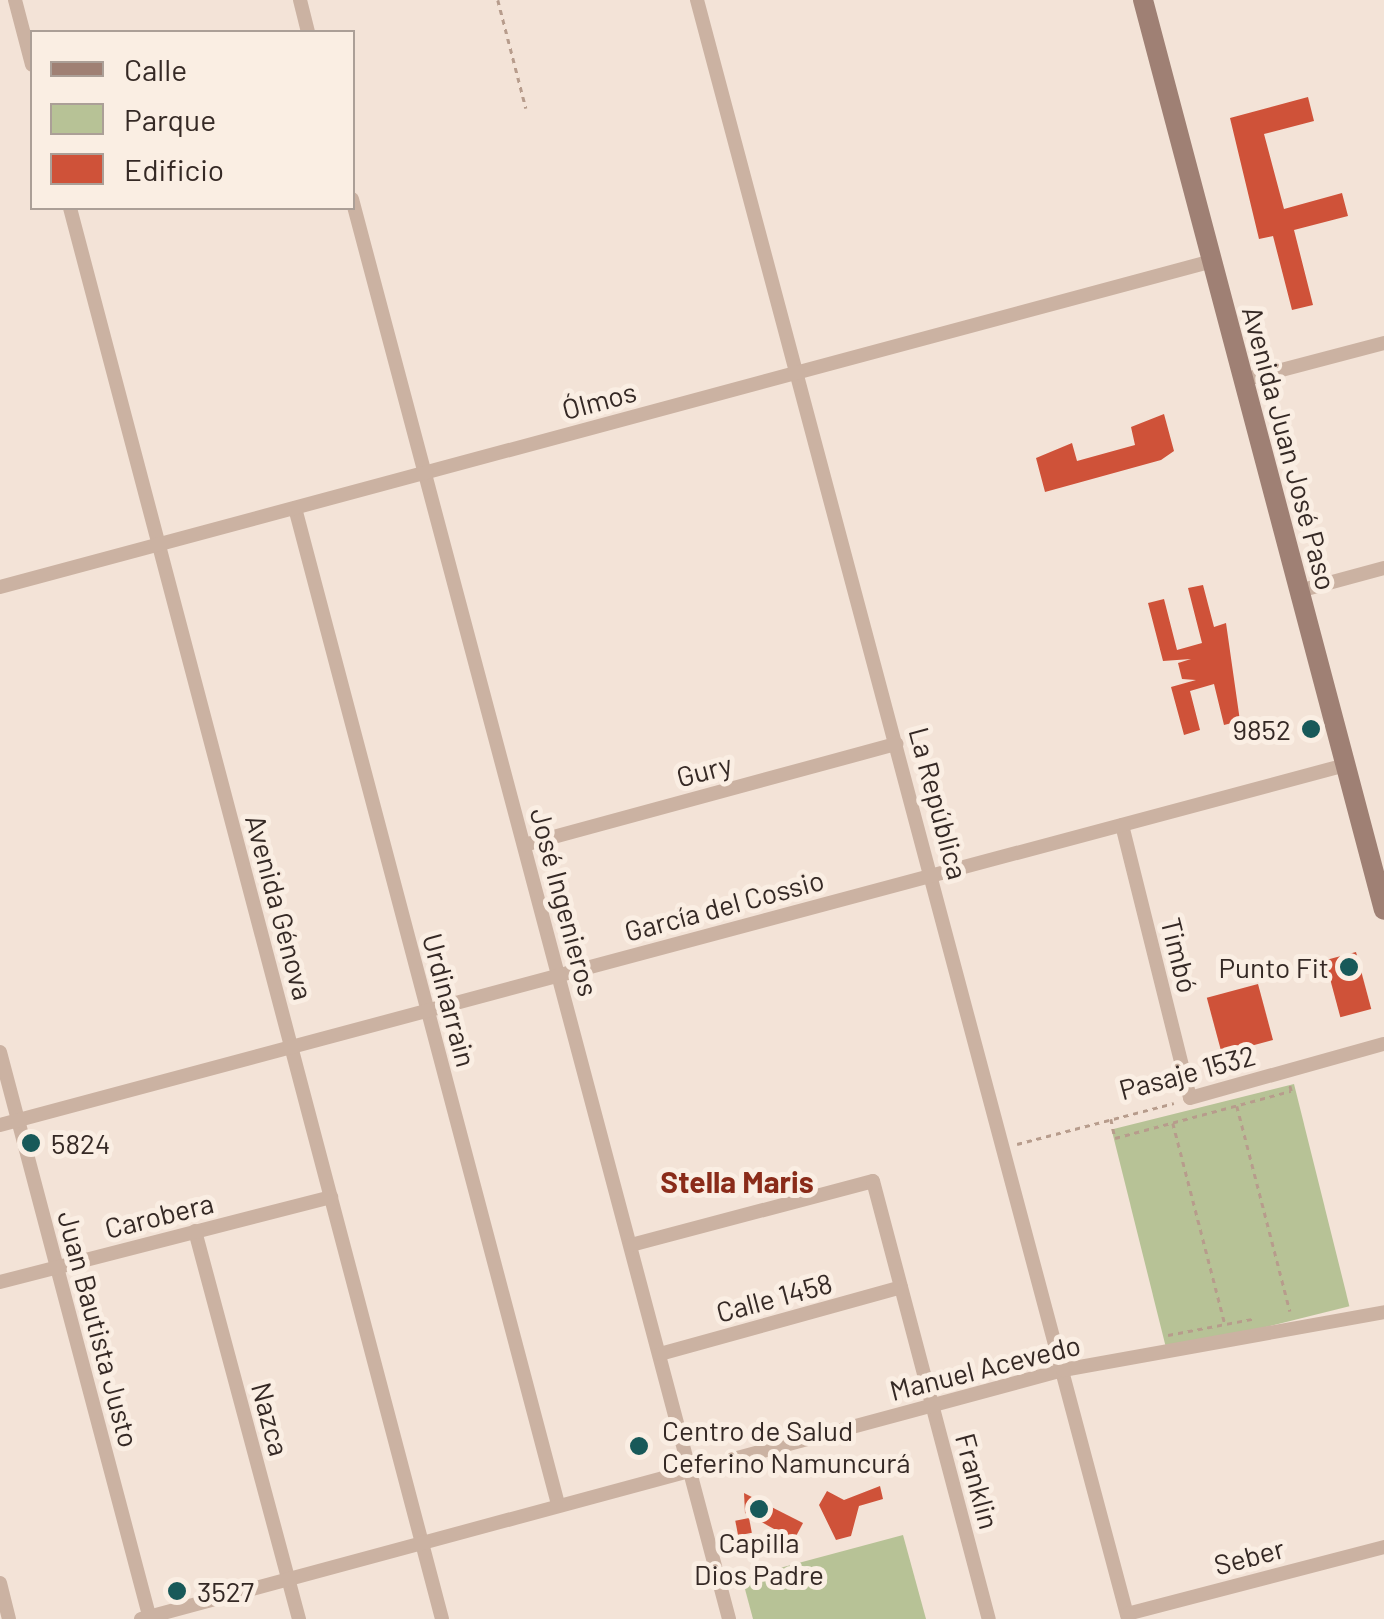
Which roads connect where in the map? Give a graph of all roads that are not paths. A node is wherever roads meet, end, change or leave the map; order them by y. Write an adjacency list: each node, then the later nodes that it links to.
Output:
1 (16, 0): 6 (street)
2 (300, 0): 5 (street)
3 (697, 0): 11 (street, La República)
4 (1142, 0): 9 (main road, Avenida Juan José Paso)
5 (308, 30)
6 (30, 57)
7 (71, 210): 15 (street, Avenida Génova)
8 (355, 210): 13 (street, José Ingenieros)
9 (1212, 262): 11 (street, Ólmos); 12 (main road, Avenida Juan José Paso)
10 (1384, 343): 12 (street)
11 (799, 372): 13 (street, Ólmos); 19 (street, La República)
12 (1243, 380): 18 (main road, Avenida Juan José Paso)
13 (426, 473): 14 (street, Ólmos); 22 (street, José Ingenieros)
14 (295, 508): 15 (street, Ólmos); 27 (street, Urdinarrain)
15 (159, 545): 17 (street, Ólmos); 29 (street, Avenida Génova)
16 (1384, 568): 18 (street)
17 (0, 587)
18 (1299, 591): 20 (main road, Avenida Juan José Paso)
19 (897, 744): 22 (street, Gury); 24 (street, La República)
20 (1346, 764): 21 (street, García del Cossio); 23 (main road, Avenida Juan José Paso)
21 (1122, 824): 24 (street, García del Cossio); 31 (street, Timbó)
22 (524, 844): 26 (street, José Ingenieros)
23 (1377, 858): 25 (main road, Avenida Juan José Paso)
24 (932, 876): 26 (street, García del Cossio); 42 (street, La República)
25 (1384, 910)
26 (559, 976): 27 (street, García del Cossio); 36 (street, José Ingenieros)
27 (428, 1011): 29 (street, García del Cossio); 45 (street, Urdinarrain)
28 (1384, 1044): 31 (street, Pasaje 1532)
29 (292, 1047): 32 (street, García del Cossio); 34 (street, Avenida Génova)
30 (0, 1052): 32 (street, Juan Bautista Justo)
31 (1190, 1098)
32 (18, 1120): 33 (street, García del Cossio); 37 (street, Juan Bautista Justo)
33 (0, 1125)
34 (331, 1197): 35 (street, Carobera); 46 (street, Avenida Génova)
35 (195, 1232): 37 (street, Carobera); 48 (street, Nazca)
36 (630, 1245): 39 (street, Franklin); 41 (street, José Ingenieros)
37 (57, 1267): 38 (street, Carobera); 51 (street, Juan Bautista Justo)
38 (0, 1282)
39 (901, 1287): 41 (street, Calle 1458); 43 (street, Franklin)
40 (1384, 1312): 42 (street, Manuel Acevedo)
41 (660, 1354): 44 (street, José Ingenieros)
42 (1063, 1370): 43 (street, Manuel Acevedo); 50 (street, La República)
43 (932, 1405): 44 (street, Manuel Acevedo); 56 (street, Franklin)
44 (690, 1469): 45 (street, Manuel Acevedo); 55 (street, José Ingenieros)
45 (558, 1504): 46 (street, Manuel Acevedo)
46 (422, 1540): 48 (street, Manuel Acevedo); 54 (street, Avenida Génova)
47 (1384, 1547): 50 (street, Seber)
48 (288, 1576): 51 (street, Manuel Acevedo); 53 (street, Nazca)
49 (0, 1582): 52 (street)
50 (1128, 1616)
51 (147, 1618)
52 (10, 1619)
53 (299, 1619)
54 (442, 1619)
55 (728, 1619)
56 (989, 1619)

